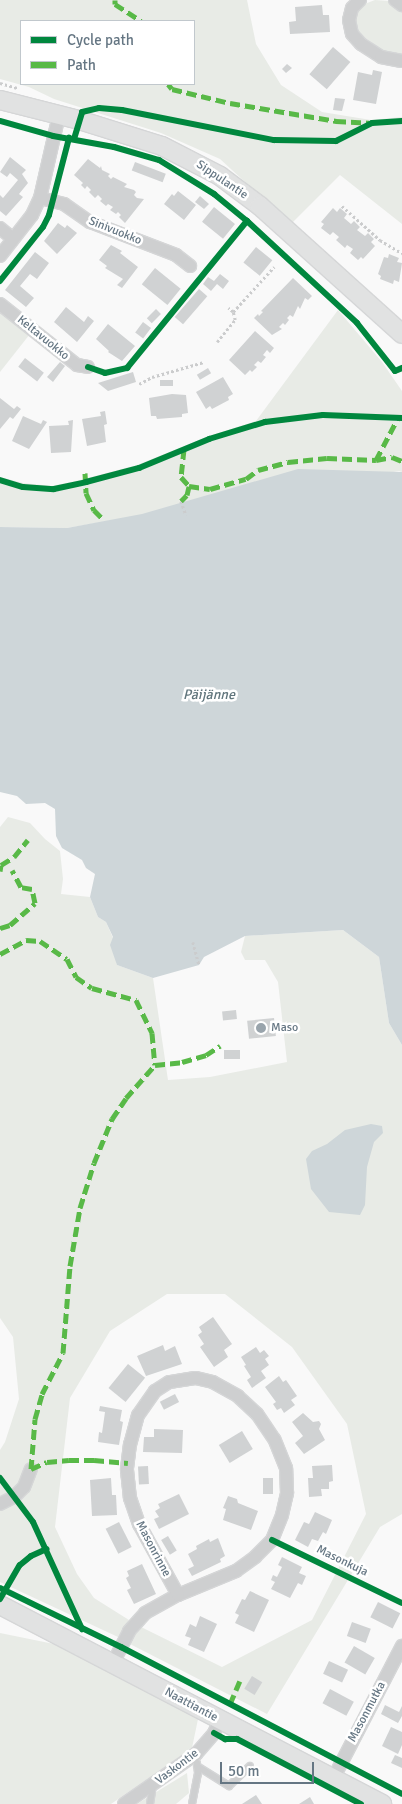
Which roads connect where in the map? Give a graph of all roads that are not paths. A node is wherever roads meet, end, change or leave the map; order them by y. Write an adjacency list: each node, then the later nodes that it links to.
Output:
1 (360, 0): 4 (street)
2 (395, 0): 3 (street)
3 (402, 5)
4 (402, 61)
5 (0, 100): 6 (street, Sippulantie)
6 (59, 115): 7 (street); 13 (street, Sippulantie)
7 (40, 198): 9 (street); 11 (street, Sinivuokko)
8 (0, 228): 9 (street)
9 (13, 239): 10 (street)
10 (0, 256)
11 (190, 266)
12 (0, 304): 14 (street, Keltavuokko)
13 (402, 334)
14 (88, 367)
15 (31, 1469): 16 (street)
16 (0, 1504)
17 (178, 1595): 17 (street, Masonrinne); 20 (street, Masonrinne)
18 (0, 1605): 20 (street, Naattiantie)
19 (402, 1646): 24 (street, Masonmutka)
20 (113, 1663): 21 (street, Naattiantie)
21 (220, 1720): 22 (street, Vaskontie); 24 (street, Naattiantie)
22 (196, 1760): 23 (lane); 25 (street, Vaskontie); 28 (lane)
23 (250, 1766)
24 (333, 1778): 29 (street, Naattiantie)
25 (153, 1785): 26 (street, Vaskontie); 27 (lane)
26 (124, 1804)
27 (150, 1804)
28 (192, 1804)
29 (382, 1804)

